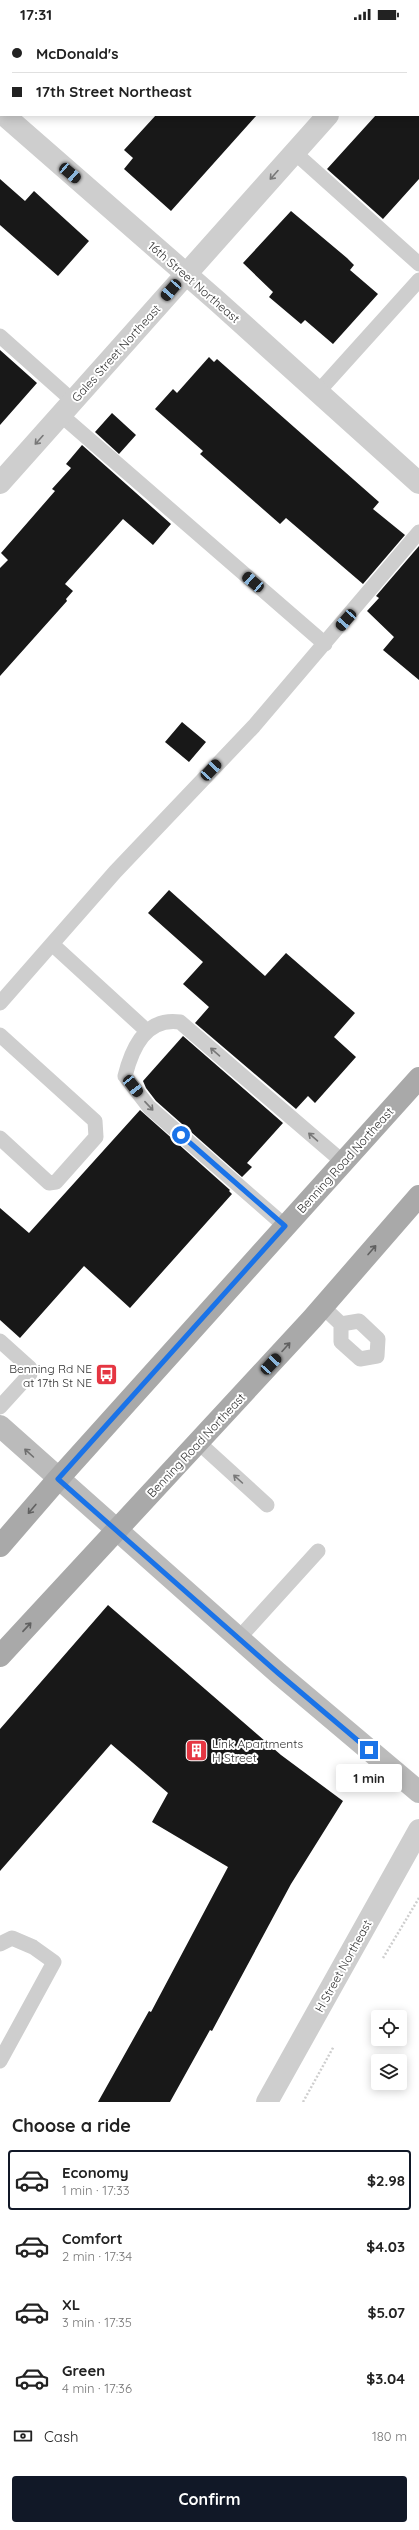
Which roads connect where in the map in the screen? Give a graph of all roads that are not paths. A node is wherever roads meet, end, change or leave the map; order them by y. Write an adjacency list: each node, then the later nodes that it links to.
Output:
1 (7, 116): 5 (street, 16th Street Northeast)
2 (327, 116): 3 (street, Gales Street Northeast)
3 (294, 152): 4 (lane); 5 (street, Gales Street Northeast, one-way to 5)
4 (419, 264)
5 (186, 274): 8 (street, 16th Street Northeast); 9 (street, Gales Street Northeast)
6 (419, 280): 8 (lane)
7 (0, 336): 9 (lane)
8 (318, 392): 11 (street, 16th Street Northeast)
9 (67, 408): 10 (street, Gales Street Northeast, one-way to 10); 13 (lane)
10 (0, 483)
11 (419, 483)
12 (419, 532): 13 (lane)
13 (324, 644): 14 (lane)
14 (52, 944): 15 (lane); 16 (lane)
15 (0, 1003)
16 (147, 1031): 20 (lane, one-way to 16); 22 (lane, one-way to 22)
17 (0, 1035): 19 (lane)
18 (419, 1078): 20 (main road, Benning Road Northeast)
19 (0, 1138)
20 (343, 1162): 22 (main road, Benning Road Northeast)
21 (419, 1196): 23 (main road, Benning Road Northeast, one-way to 21)
22 (285, 1226): 29 (main road, Benning Road Northeast)
23 (323, 1307): 24 (lane); 28 (main road, Benning Road Northeast, one-way to 23)
24 (341, 1324)
25 (0, 1341): 26 (lane)
26 (0, 1407)
27 (0, 1426): 29 (main road, one-way to 27)
28 (199, 1443): 30 (lane, one-way to 28); 31 (main road, Benning Road Northeast)
29 (58, 1479): 31 (main road); 32 (main road, Benning Road Northeast, one-way to 32)
30 (267, 1505)
31 (117, 1530): 34 (main road); 35 (main road, Benning Road Northeast, one-way to 31)
32 (0, 1546)
33 (318, 1551): 34 (lane)
34 (239, 1638): 36 (main road)
35 (0, 1656)
36 (419, 1792)
37 (419, 1830): 40 (street, H Street Northeast)
38 (0, 1944): 39 (lane)
39 (0, 2061)
40 (266, 2102)

